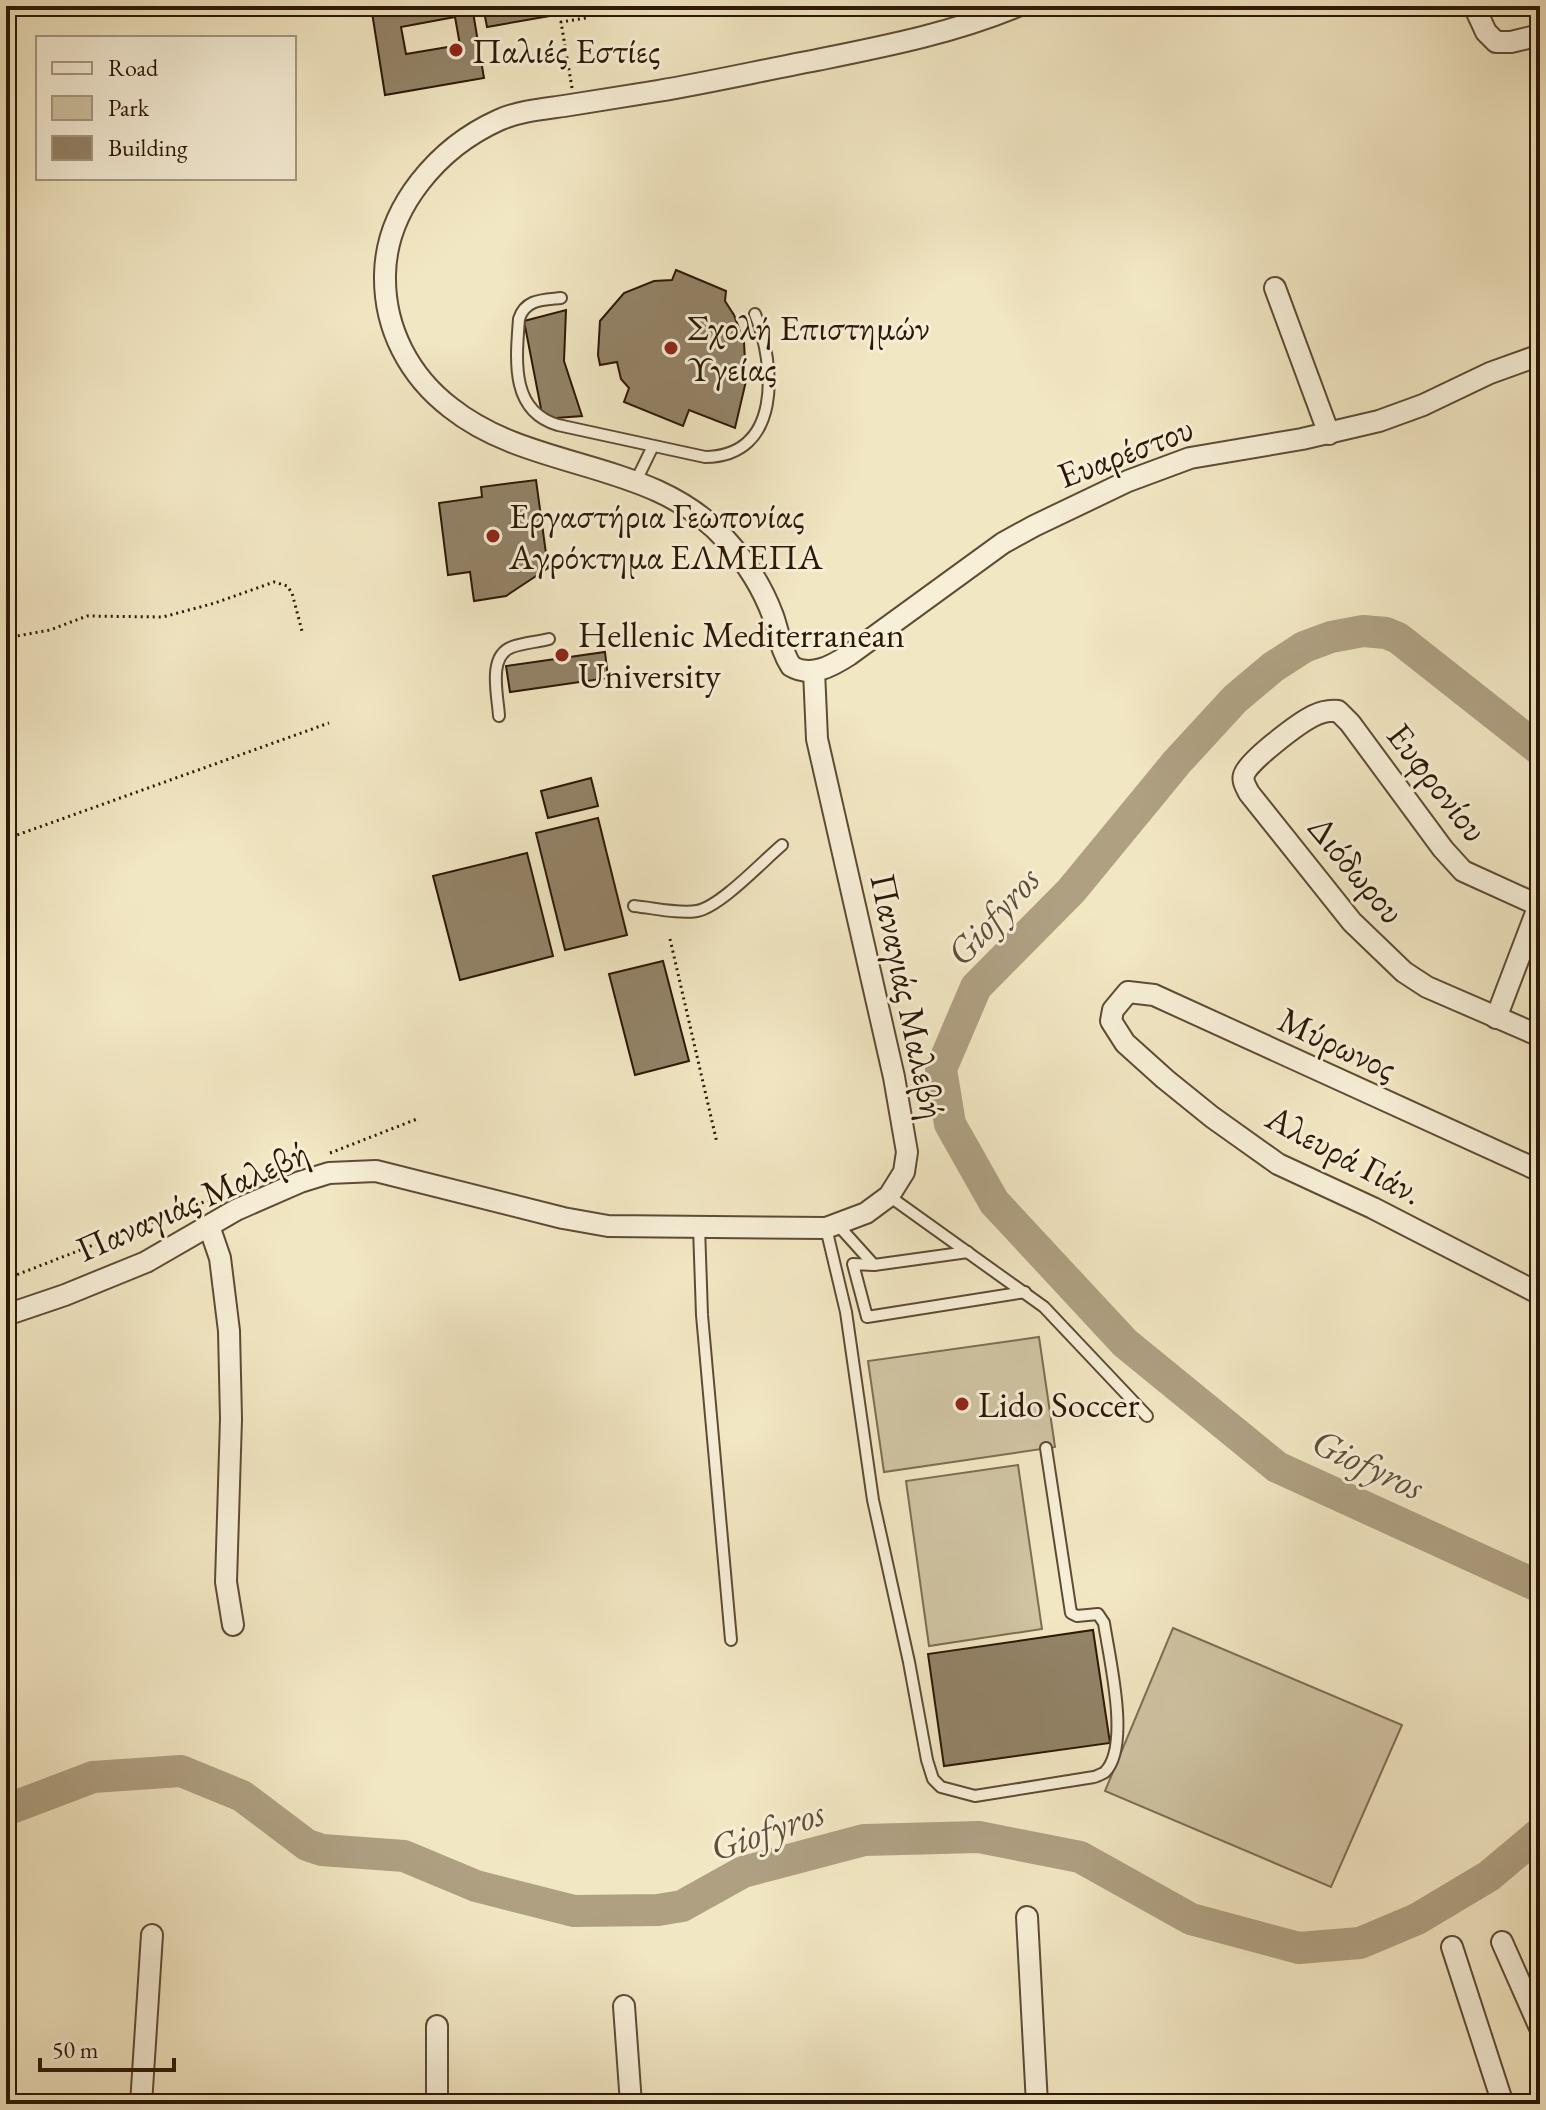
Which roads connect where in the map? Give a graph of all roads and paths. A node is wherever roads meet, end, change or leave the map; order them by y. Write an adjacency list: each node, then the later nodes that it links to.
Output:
1 (584, 6): 5 (path)
2 (1018, 6): 5 (street)
3 (1474, 6): 4 (street)
4 (1540, 35)
5 (575, 104): 12 (street)
6 (1275, 288): 10 (street)
7 (561, 298): 11 (lane)
8 (755, 314): 11 (lane)
9 (1540, 355): 10 (street, Ευαρέστου)
10 (1329, 434): 16 (street, Ευαρέστου)
11 (653, 446): 12 (lane)
12 (636, 481): 16 (street)
13 (302, 631): 14 (path)
14 (6, 638)
15 (549, 639): 18 (lane)
16 (814, 671): 33 (street, Παναγιάς Μαλεβή)
17 (1334, 710): 22 (street, Ευφρονίου); 26 (street, Διόδωρου)
18 (499, 716)
19 (329, 723): 20 (path)
20 (6, 839)
21 (782, 845): 23 (lane)
22 (1540, 905): 26 (street)
23 (634, 906)
24 (670, 939): 29 (path)
25 (1113, 1010): 31 (street, Μύρωνος); 41 (street, Αλευρά Γιάν.)
26 (1496, 1018): 27 (street, Διόδωρου)
27 (1540, 1036)
28 (417, 1119): 30 (path)
29 (717, 1143)
30 (329, 1153)
31 (1540, 1171)
32 (226, 1193): 39 (path)
33 (889, 1196): 35 (street, Παναγιάς Μαλεβή); 37 (lane)
34 (209, 1226): 36 (street, Παναγιάς Μαλεβή); 42 (street, Παναγιάς Μαλεβή); 45 (street)
35 (831, 1226): 36 (street, Παναγιάς Μαλεβή); 38 (lane); 44 (lane)
36 (699, 1227): 46 (lane)
37 (968, 1252): 38 (lane); 40 (lane)
38 (874, 1265): 40 (lane)
39 (6, 1279)
40 (1025, 1292): 43 (lane)
41 (1540, 1294)
42 (6, 1315)
43 (1147, 1416)
44 (1046, 1448)
45 (233, 1625)
46 (731, 1640)
47 (1027, 1917): 57 (street)
48 (152, 1935): 54 (street)
49 (1502, 1942): 53 (street)
50 (1452, 1947): 58 (street)
51 (624, 2006): 56 (street)
52 (437, 2026): 55 (street)
53 (1540, 2028)
54 (141, 2104)
55 (437, 2104)
56 (631, 2104)
57 (1037, 2104)
58 (1503, 2104)

